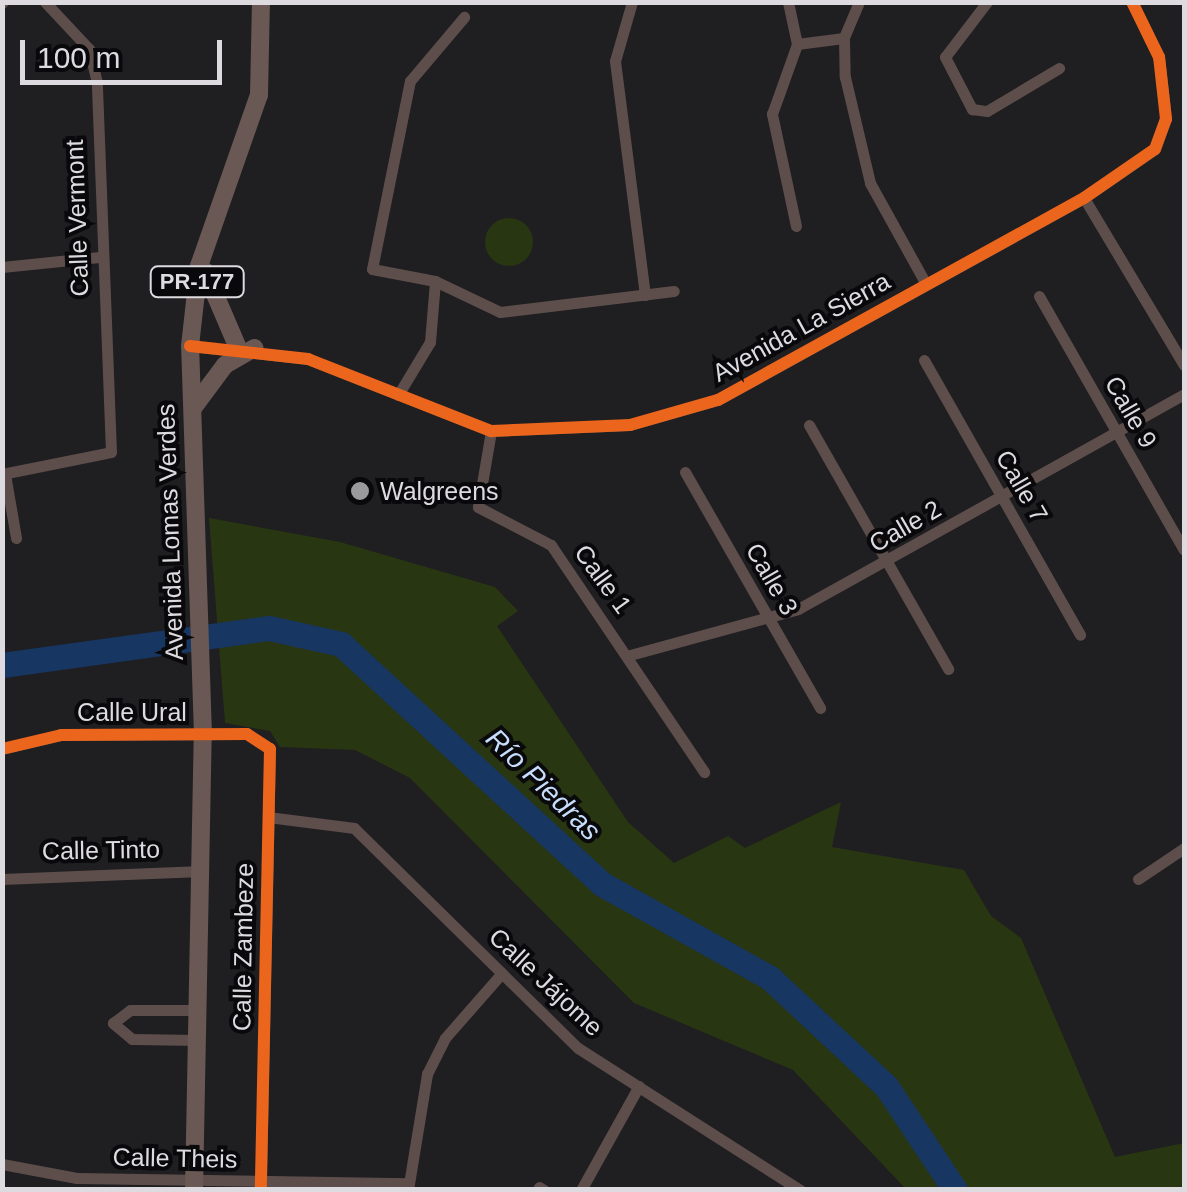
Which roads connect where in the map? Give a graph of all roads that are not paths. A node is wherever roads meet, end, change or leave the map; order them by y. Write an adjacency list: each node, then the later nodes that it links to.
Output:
1 (45, 2): 15 (street, Calle Vermont)
2 (261, 2): 14 (main road, Avenida Lomas Verdes / PR-177)
3 (632, 2): 20 (street)
4 (788, 2): 10 (street)
5 (860, 2): 9 (street)
6 (987, 2): 11 (street)
7 (1132, 2): 12 (street, Avenida La Sierra)
8 (464, 18): 17 (street)
9 (844, 38): 10 (street); 18 (street)
10 (797, 44): 13 (street)
11 (1059, 68)
12 (1084, 198): 18 (street, Avenida La Sierra); 25 (street)
13 (796, 226)
14 (203, 256): 22 (main road, Avenida Lomas Verdes / PR-177); 23 (main road)
15 (99, 257): 16 (street); 33 (street, Calle Vermont)
16 (2, 267)
17 (436, 281): 20 (street); 27 (street)
18 (926, 284): 30 (street, Avenida La Sierra)
19 (674, 291): 20 (street)
20 (645, 295)
21 (1039, 296): 31 (street, Calle 9)
22 (190, 346): 23 (street, Avenida La Sierra); 28 (main road, Avenida Lomas Verdes / PR-177)
23 (246, 348): 27 (street, Avenida La Sierra); 28 (main road)
24 (924, 360): 34 (street, Calle 7)
25 (1184, 364)
26 (1184, 394): 31 (street, Calle 2)
27 (398, 395): 30 (street, Avenida La Sierra)
28 (190, 418): 44 (main road, Avenida Lomas Verdes / PR-177)
29 (809, 425): 37 (street)
30 (491, 431): 40 (street, Calle 1)
31 (1117, 431): 34 (street, Calle 2); 36 (street, Calle 9)
32 (685, 472): 38 (street, Calle 3)
33 (4, 474): 35 (street)
34 (1002, 496): 37 (street, Calle 2); 39 (street, Calle 7)
35 (16, 538)
36 (1184, 550)
37 (887, 563): 38 (street, Calle 2); 41 (street)
38 (769, 620): 40 (street, Calle 2); 42 (street, Calle 3)
39 (1080, 635)
40 (630, 656): 46 (street, Calle 1)
41 (948, 669)
42 (820, 708)
43 (230, 734): 44 (street, Calle Ural); 47 (street, Calle Zambeze)
44 (203, 735): 45 (street, Calle Ural); 49 (main road, Avenida Lomas Verdes / PR-177)
45 (2, 749)
46 (704, 772)
47 (268, 817): 52 (street, Calle Jájome); 58 (street, Calle Zambeze)
48 (1184, 848): 50 (street)
49 (202, 871): 51 (street, Calle Tinto); 53 (main road, Avenida Lomas Verdes / PR-177)
50 (1138, 879)
51 (2, 880)
52 (502, 974): 55 (street, Calle Jájome); 59 (street)
53 (199, 1010): 54 (main road, Avenida Lomas Verdes / PR-177); 54 (street)
54 (198, 1040): 57 (main road, Avenida Lomas Verdes / PR-177)
55 (639, 1086): 60 (street); 61 (street, Calle Jájome)
56 (2, 1164): 57 (street, Calle Theis)
57 (194, 1186): 58 (street, Calle Theis)
58 (261, 1186): 59 (street, Calle Theis)
59 (408, 1186)
60 (580, 1190)
61 (800, 1190)

